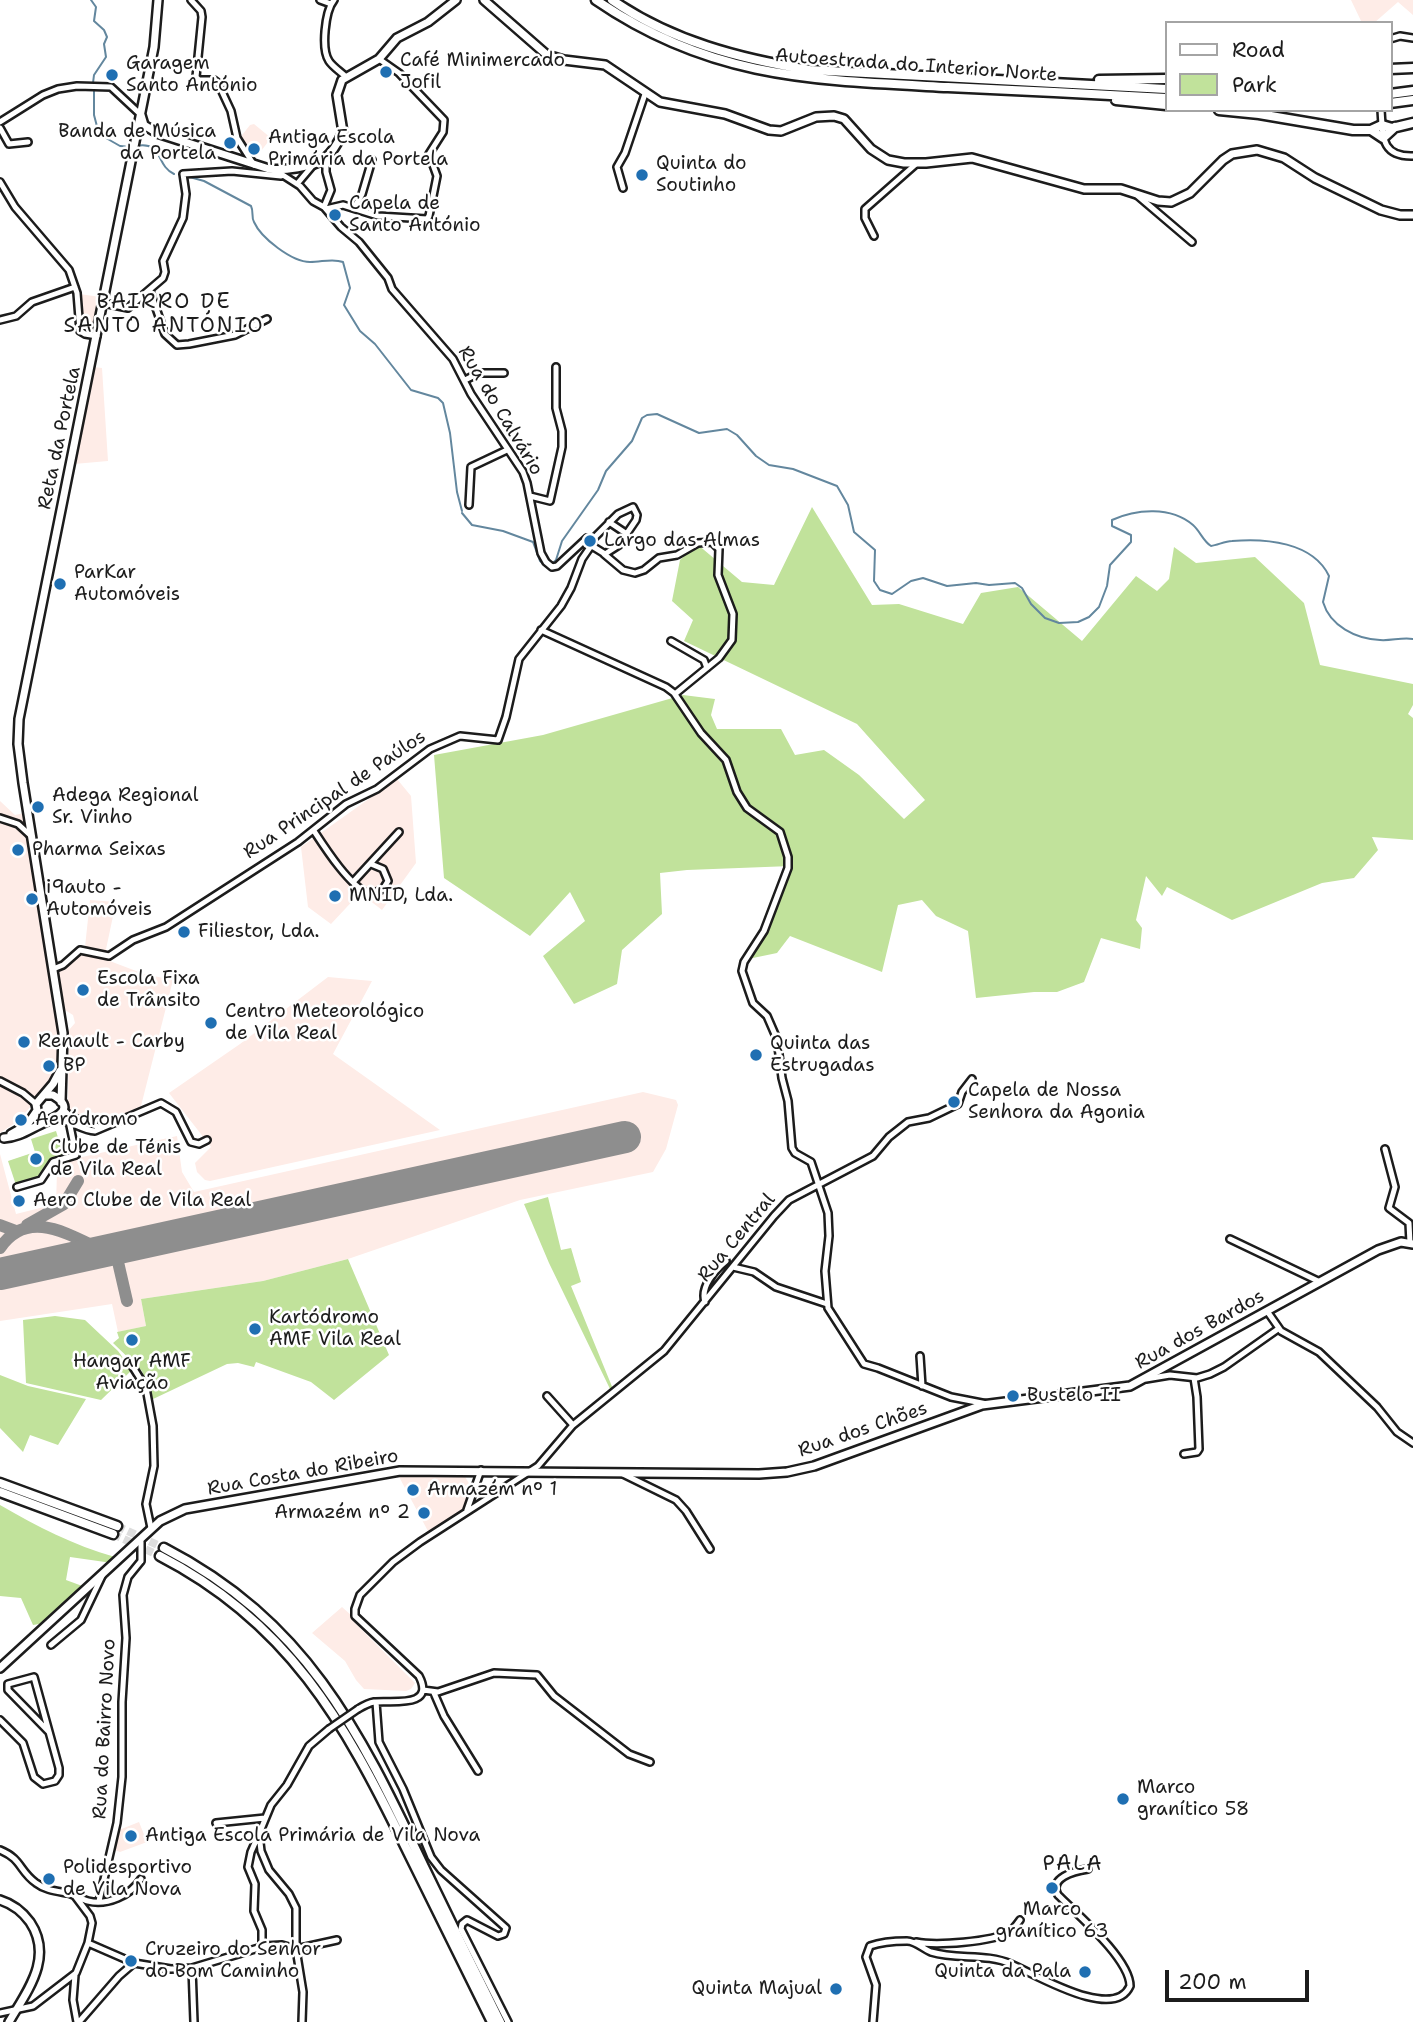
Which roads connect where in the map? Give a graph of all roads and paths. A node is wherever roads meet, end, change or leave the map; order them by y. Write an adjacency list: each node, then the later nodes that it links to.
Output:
1 (158, 0): 28 (main road, Reta da Portela)
2 (191, 0): 10 (street)
3 (202, 0): 10 (street)
4 (320, 0): 9 (street)
5 (456, 0): 13 (main road)
6 (484, 0): 22 (main road)
7 (596, 0): 20 (highway, Autoestrada do Interior Norte)
8 (612, 0): 16 (highway, Autoestrada do Interior Norte)
9 (333, 2): 17 (street)
10 (202, 13): 46 (street)
11 (1392, 38): 12 (street)
12 (1413, 38)
13 (379, 59): 17 (main road); 54 (street)
14 (1413, 68): 15 (highway)
15 (1392, 69)
16 (896, 75): 18 (highway); 19 (highway, Autoestrada do Interior Norte)
17 (346, 77): 43 (main road)
18 (1164, 79)
19 (1164, 89)
20 (1030, 91): 24 (highway, Autoestrada do Interior Norte); 27 (highway)
21 (1413, 91): 23 (highway)
22 (645, 94): 44 (main road); 51 (street)
23 (1392, 94)
24 (1164, 97)
25 (1413, 100): 26 (highway)
26 (1392, 103)
27 (1164, 105)
28 (141, 112): 31 (street); 37 (main road); 39 (main road, Reta da Portela)
29 (1239, 112): 36 (highway)
30 (1381, 113): 33 (street)
31 (0, 122)
32 (1413, 124): 34 (highway)
33 (1382, 125): 34 (highway); 36 (highway); 38 (street)
34 (1395, 127): 38 (highway)
35 (0, 128): 40 (street)
36 (1371, 130): 38 (highway)
37 (157, 132): 39 (main road); 46 (main road)
38 (1383, 138): 41 (street)
39 (135, 140): 60 (main road, Reta da Portela)
40 (27, 142)
41 (1413, 156)
42 (372, 160): 54 (street)
43 (326, 162): 45 (main road); 53 (street)
44 (917, 163): 52 (main road); 56 (street)
45 (314, 164): 47 (main road); 50 (street)
46 (254, 165): 47 (main road)
47 (275, 170): 48 (street, Rua do Calvário)
48 (284, 176): 50 (street, Rua do Calvário); 59 (street)
49 (0, 182): 58 (street)
50 (297, 184): 53 (street, Rua do Calvário)
51 (623, 188)
52 (1136, 194): 55 (main road); 57 (street)
53 (325, 208): 54 (street); 66 (street, Rua do Calvário)
54 (354, 208)
55 (1413, 215)
56 (874, 236)
57 (1192, 242)
58 (75, 287): 62 (street); 63 (street)
59 (150, 291): 60 (street); 61 (street)
60 (103, 303): 63 (main road, Reta da Portela)
61 (267, 319)
62 (0, 320)
63 (97, 336): 78 (main road, Reta da Portela)
64 (556, 367): 68 (street)
65 (504, 373): 66 (street)
66 (465, 380): 67 (street, Rua do Calvário)
67 (507, 450): 68 (street, Rua do Calvário); 69 (street)
68 (530, 496): 72 (street, Rua do Calvário)
69 (469, 505)
70 (609, 522): 71 (street); 71 (street); 72 (street)
71 (628, 534): 73 (street)
72 (592, 543): 73 (street); 74 (street, Rua Principal de Paúlos)
73 (604, 554): 76 (street)
74 (541, 630): 77 (street); 82 (street, Rua Principal de Paúlos)
75 (671, 640): 76 (street)
76 (707, 668): 77 (street)
77 (676, 694): 99 (street)
78 (28, 814): 80 (street); 81 (main road, Reta da Portela)
79 (0, 818): 80 (street)
80 (18, 823): 81 (street); 84 (street)
81 (29, 823): 84 (main road, Reta da Portela)
82 (314, 831): 86 (street); 87 (street, Rua Principal de Paúlos)
83 (399, 832): 85 (street)
84 (32, 840): 87 (main road, Reta da Portela)
85 (371, 863): 86 (street); 86 (street)
86 (354, 881)
87 (53, 969): 88 (main road, Reta da Portela)
88 (61, 1070): 91 (main road); 92 (main road, Reta da Portela)
89 (972, 1079): 99 (street, Rua Central)
90 (0, 1081): 91 (street)
91 (40, 1102): 92 (main road); 93 (main road); 96 (main road)
92 (62, 1106): 93 (main road); 95 (street)
93 (51, 1120): 94 (street); 96 (main road)
94 (69, 1121): 95 (street); 100 (street)
95 (102, 1128): 97 (street)
96 (2, 1139)
97 (206, 1140)
98 (1385, 1149): 102 (street)
99 (819, 1183): 104 (street, Rua Central); 107 (street)
100 (17, 1188)
101 (1230, 1239): 105 (street)
102 (1411, 1243): 105 (main road, Rua dos Bardos)
103 (726, 1261): 106 (street)
104 (733, 1266): 106 (street, Rua Central); 107 (street)
105 (1320, 1282): 108 (main road, Rua dos Bardos)
106 (705, 1301): 118 (street, Rua Central)
107 (827, 1304): 114 (street)
108 (1267, 1311): 109 (street); 113 (main road, Rua dos Bardos)
109 (1278, 1329): 112 (street); 119 (street)
110 (920, 1356): 114 (street)
111 (131, 1364): 133 (street)
112 (1194, 1378): 113 (street); 120 (street)
113 (1142, 1380): 115 (main road, Rua dos Bardos)
114 (922, 1385): 117 (street)
115 (1089, 1391): 117 (main road, Rua dos Chões)
116 (547, 1396): 118 (street)
117 (987, 1404): 127 (main road, Rua dos Chões)
118 (573, 1425): 121 (street, Rua Central)
119 (1413, 1443)
120 (1184, 1454)
121 (549, 1455): 125 (street); 126 (street, Rua Central)
122 (463, 1470): 123 (main road, Rua Costa do Ribeiro); 129 (street); 133 (main road, Rua Costa do Ribeiro)
123 (481, 1470): 124 (main road, Rua Costa do Ribeiro); 129 (street)
124 (518, 1470): 126 (main road, Rua dos Chões)
125 (548, 1470): 126 (main road, Rua dos Chões); 127 (main road, Rua dos Chões)
126 (532, 1471): 132 (street, Rua Central)
127 (618, 1472): 136 (street)
128 (0, 1482): 131 (highway)
129 (473, 1489): 132 (street)
130 (0, 1492): 131 (highway)
131 (24, 1496): 134 (highway)
132 (465, 1513): 141 (street, Rua Central)
133 (156, 1523): 135 (main road, Rua Costa do Ribeiro)
134 (115, 1530)
135 (137, 1547): 138 (main road, Rua Costa do Ribeiro); 156 (street, Rua do Bairro Novo)
136 (710, 1549)
137 (162, 1552): 157 (highway)
138 (102, 1576): 139 (street); 140 (main road, Rua Costa do Ribeiro)
139 (51, 1645)
140 (0, 1668)
141 (423, 1690): 142 (street); 143 (street)
142 (434, 1693): 146 (street); 147 (street)
143 (376, 1702): 148 (street, bridge); 175 (street)
144 (0, 1720): 145 (street)
145 (49, 1732): 145 (street)
146 (650, 1762)
147 (478, 1771)
148 (265, 1818): 149 (street); 150 (street)
149 (216, 1823)
150 (259, 1834): 162 (street); 163 (street)
151 (0, 1850): 154 (street)
152 (1088, 1869): 160 (street)
153 (141, 1879): 156 (street)
154 (75, 1896): 156 (street); 161 (street)
155 (0, 1900): 167 (main road)
156 (99, 1901)
157 (437, 1902): 173 (highway); 174 (highway)
158 (1020, 1920): 160 (street)
159 (337, 1940): 163 (street)
160 (913, 1942): 176 (street)
161 (88, 1943): 164 (street); 166 (street)
162 (262, 1947): 163 (street); 165 (street)
163 (296, 1949): 172 (street)
164 (134, 1963): 165 (street); 170 (street)
165 (192, 1968): 171 (street)
166 (75, 1975): 167 (street); 170 (street)
167 (18, 2008): 168 (street); 169 (main road)
168 (0, 2013)
169 (9, 2022)
170 (78, 2022)
171 (194, 2022)
172 (302, 2022)
173 (492, 2022)
174 (500, 2022)
175 (508, 2022)
176 (873, 2022)

